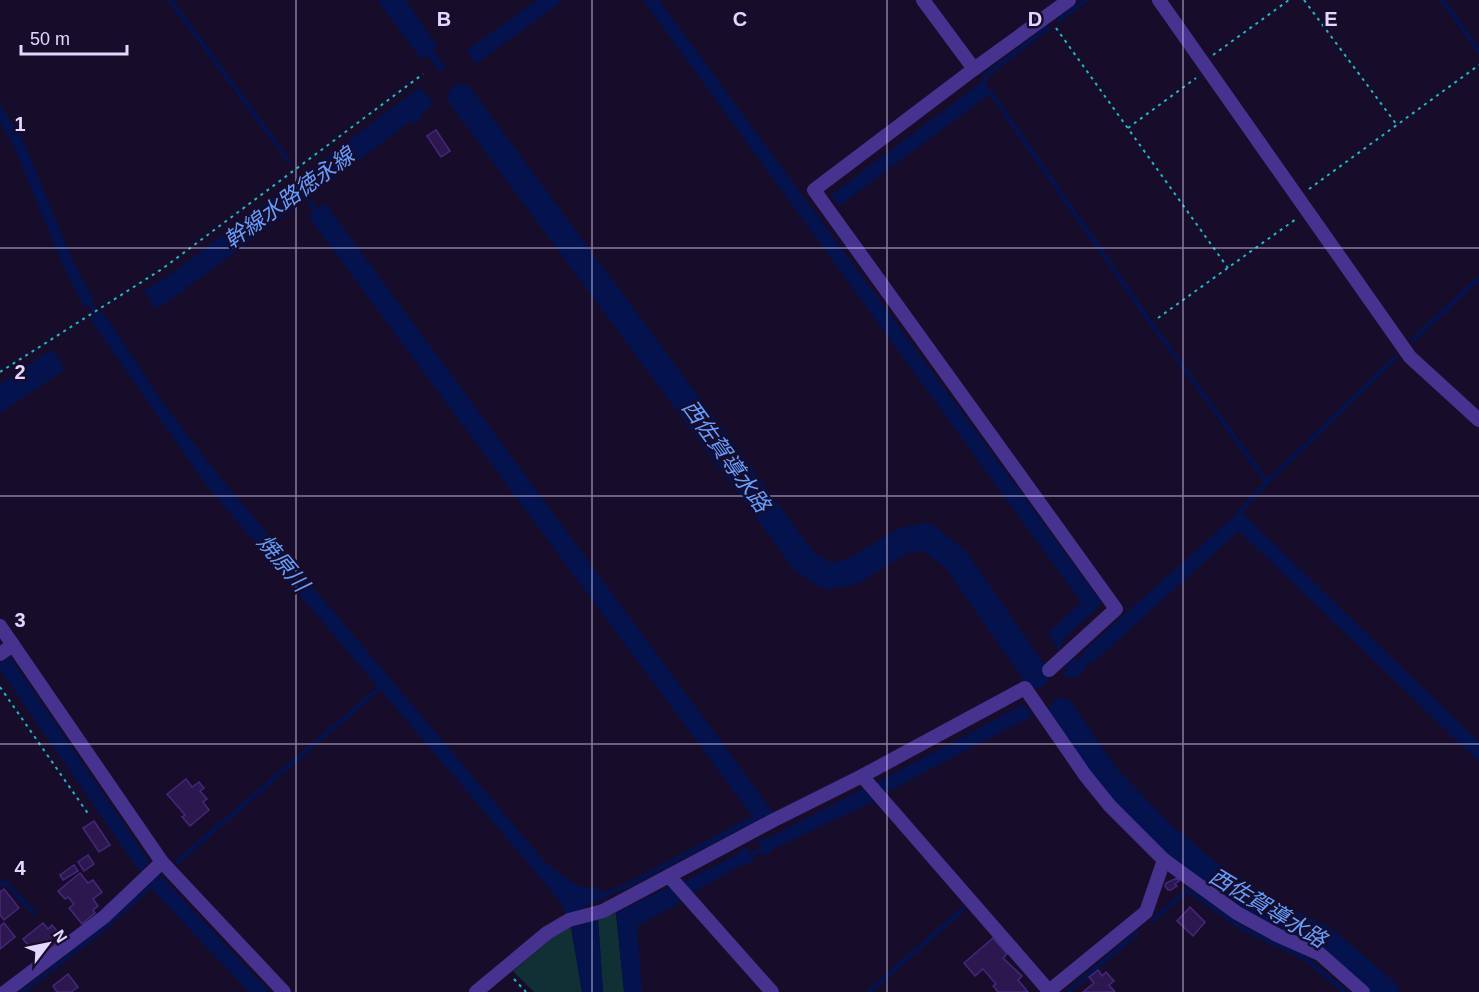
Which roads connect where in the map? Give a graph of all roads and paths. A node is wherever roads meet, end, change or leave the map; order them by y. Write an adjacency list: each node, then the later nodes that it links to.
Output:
1 (923, 0): 7 (street)
2 (1069, 0): 5 (street)
3 (1159, 0): 10 (street)
4 (1304, 0): 9 (path)
5 (1047, 15): 7 (street); 12 (path)
6 (1479, 65): 9 (path)
7 (974, 69): 19 (street)
8 (423, 74): 14 (path)
9 (1397, 125): 10 (path)
10 (1298, 197): 11 (street)
11 (1308, 211): 12 (path); 15 (street)
12 (1228, 268): 13 (path)
13 (1158, 318)
14 (0, 372)
15 (1479, 420)
16 (0, 626): 17 (street)
17 (14, 645): 18 (street); 24 (street)
18 (0, 654)
19 (1049, 669)
20 (0, 687): 22 (path)
21 (870, 786): 23 (street); 25 (street); 32 (street)
22 (89, 815)
23 (1164, 860): 32 (street); 33 (street)
24 (162, 862): 27 (street); 28 (street)
25 (678, 886): 26 (street); 31 (street)
26 (503, 968): 29 (street); 30 (path)
27 (5, 992)
28 (284, 992)
29 (476, 992)
30 (526, 992)
31 (772, 992)
32 (1049, 992)
33 (1363, 992)

